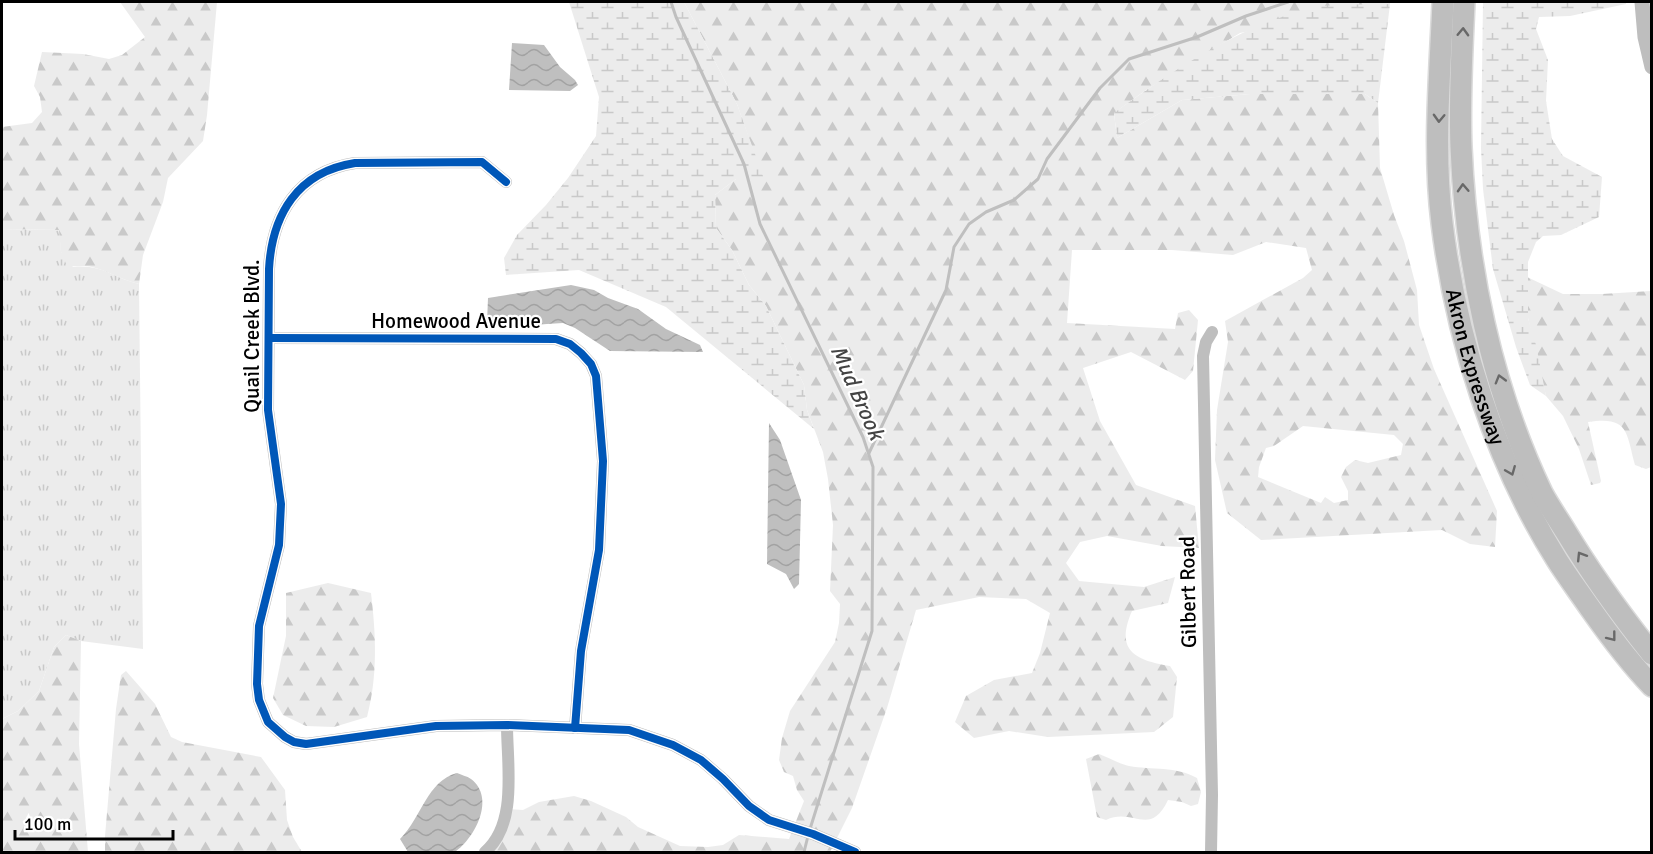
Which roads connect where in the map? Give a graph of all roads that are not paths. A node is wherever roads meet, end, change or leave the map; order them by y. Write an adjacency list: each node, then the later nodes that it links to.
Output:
1 (1443, 2): 4 (highway, Akron Expressway)
2 (1464, 2): 4 (highway, Akron Expressway, one-way to 2)
3 (1642, 2): 5 (street)
4 (1451, 61): 9 (highway, Akron Expressway, one-way to 4); 10 (highway, Akron Expressway, one-way to 10)
5 (1652, 67)
6 (506, 182): 8 (street, Quail Creek Blvd.)
7 (1212, 332): 15 (street, Gilbert Road)
8 (269, 338): 11 (street, Quail Creek Blvd.); 12 (street, Homewood Avenue)
9 (1652, 654)
10 (1652, 686)
11 (507, 725): 12 (street, Quail Creek Blvd.); 13 (street)
12 (575, 728): 14 (street, Quail Creek Blvd.)
13 (485, 852)
14 (855, 852)
15 (1211, 852)

